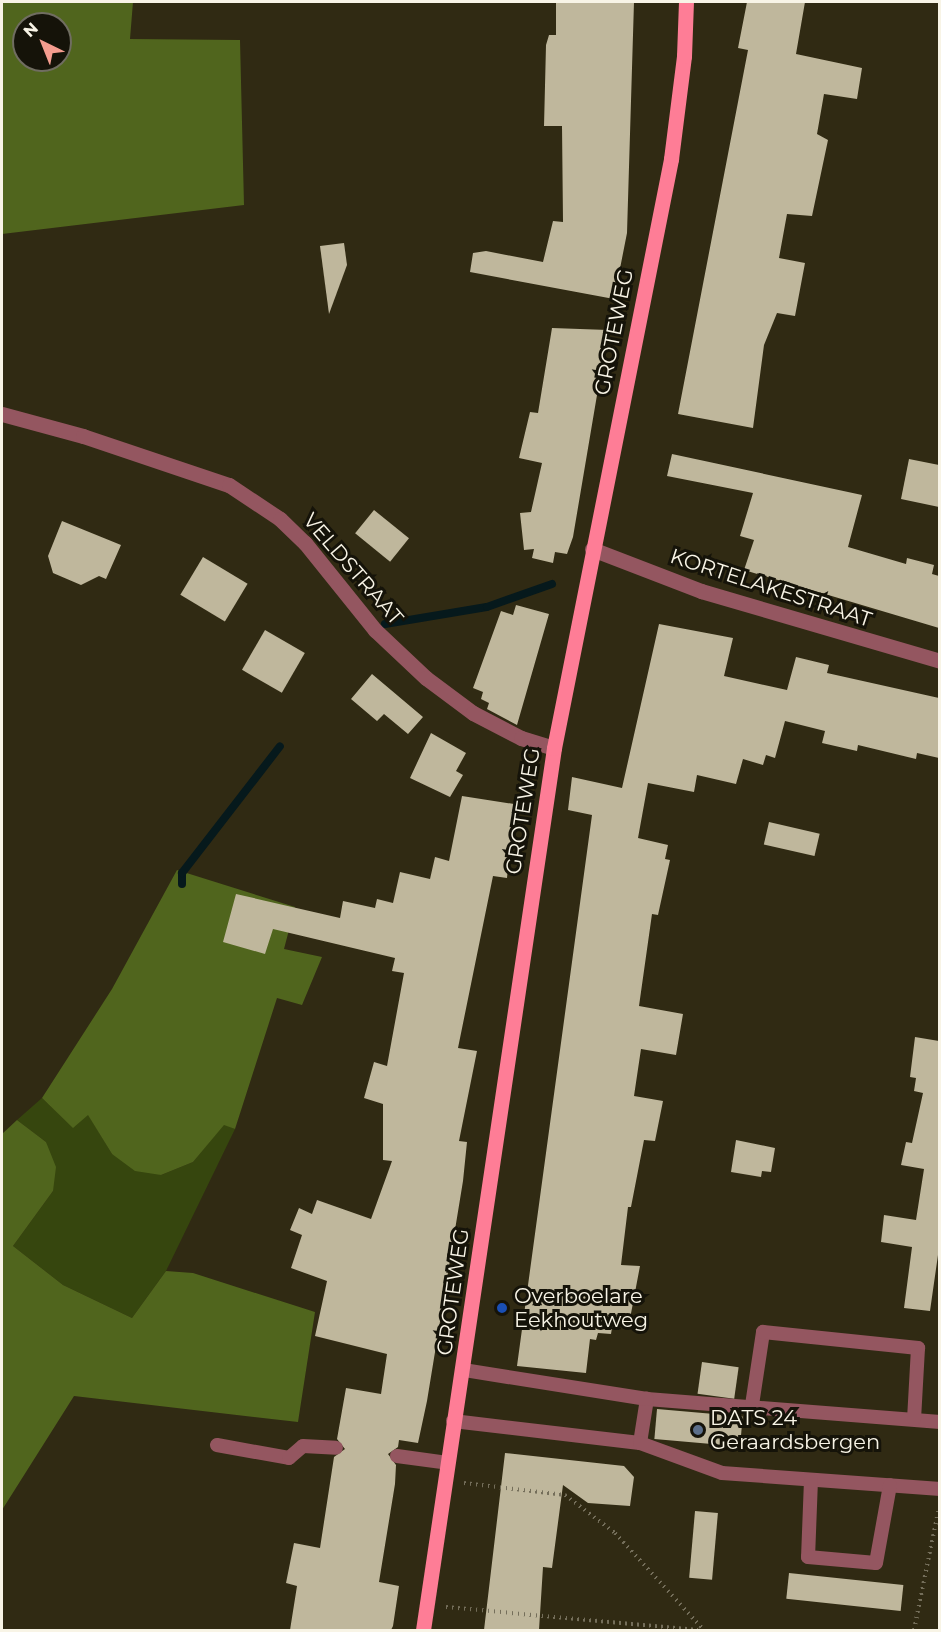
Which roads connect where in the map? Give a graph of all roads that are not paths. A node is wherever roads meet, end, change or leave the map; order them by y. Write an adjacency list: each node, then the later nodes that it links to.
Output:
1 (686, 2): 3 (main road, GROTEWEG)
2 (2, 414): 5 (street, VELDSTRAAT)
3 (592, 549): 4 (street, KORTELAKESTRAAT); 5 (main road, GROTEWEG)
4 (939, 661)
5 (554, 748): 6 (main road, GROTEWEG)
6 (463, 1370): 7 (lane); 10 (main road, GROTEWEG)
7 (647, 1399): 8 (lane); 12 (lane)
8 (752, 1405): 9 (lane); 9 (lane)
9 (914, 1419): 11 (lane)
10 (453, 1421): 12 (lane); 16 (main road, GROTEWEG)
11 (939, 1422)
12 (640, 1443): 17 (lane)
13 (217, 1445): 14 (lane)
14 (336, 1448)
15 (397, 1456): 16 (lane)
16 (448, 1463): 20 (main road, GROTEWEG)
17 (811, 1480): 18 (lane); 18 (lane)
18 (890, 1485): 19 (lane)
19 (939, 1490)
20 (423, 1630)

